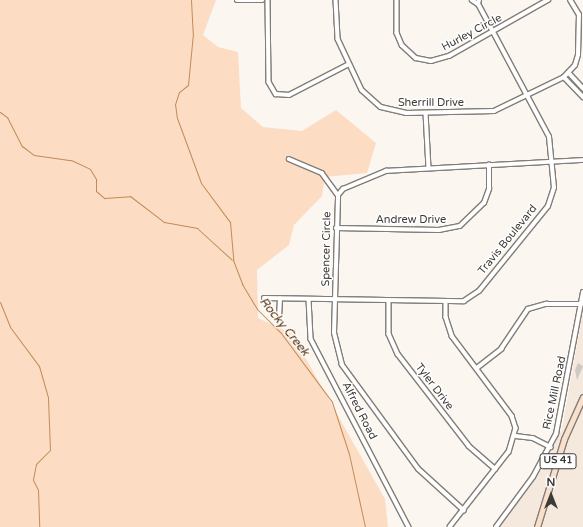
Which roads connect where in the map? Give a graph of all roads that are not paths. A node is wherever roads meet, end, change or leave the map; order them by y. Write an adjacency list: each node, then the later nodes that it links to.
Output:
1 (237, 0): 2 (street)
2 (262, 0)
3 (268, 0): 11 (street)
4 (336, 0): 11 (street, Sherrill Drive)
5 (396, 0): 10 (street, Hurley Circle)
6 (472, 0): 9 (street)
7 (548, 0): 10 (street, Hurley Circle)
8 (570, 0): 12 (street)
9 (479, 2): 10 (street, Travis Boulevard)
10 (494, 32): 15 (street, Travis Boulevard)
11 (347, 65): 17 (street, Sherrill Drive)
12 (569, 73): 13 (street); 14 (street)
13 (564, 77): 15 (street); 16 (street)
14 (583, 88)
15 (528, 95): 17 (street, Sherrill Drive); 20 (street, Travis Boulevard)
16 (583, 97)
17 (426, 113): 22 (street)
18 (289, 160): 23 (street)
19 (583, 160): 20 (street, Spencer Circle)
20 (553, 162): 21 (street, Spencer Circle); 31 (street, Travis Boulevard)
21 (489, 165): 22 (street, Spencer Circle); 24 (street, Andrew Drive)
22 (429, 168): 23 (street, Spencer Circle)
23 (338, 196): 24 (street, Spencer Circle)
24 (336, 228): 29 (street, Spencer Circle)
25 (583, 293): 32 (street, Rice Mill Road)
26 (264, 298): 27 (street, Travis Boulevard)
27 (280, 298): 28 (street, Travis Boulevard); 33 (street)
28 (309, 299): 29 (street, Travis Boulevard); 40 (street, Alfred Road)
29 (335, 300): 30 (street, Travis Boulevard); 39 (street, Spencer Circle)
30 (389, 301): 31 (street, Travis Boulevard); 38 (street, Tyler Drive)
31 (446, 302): 34 (street)
32 (581, 304): 34 (street); 37 (street, Rice Mill Road)
33 (279, 318)
34 (476, 368): 36 (street)
35 (583, 397): 43 (main road, US 41)
36 (516, 436): 37 (street); 38 (street)
37 (551, 446): 42 (street, Rice Mill Road)
38 (496, 469): 39 (street)
39 (464, 511): 41 (street)
40 (409, 527)
41 (450, 527)
42 (496, 527)
43 (538, 527)

